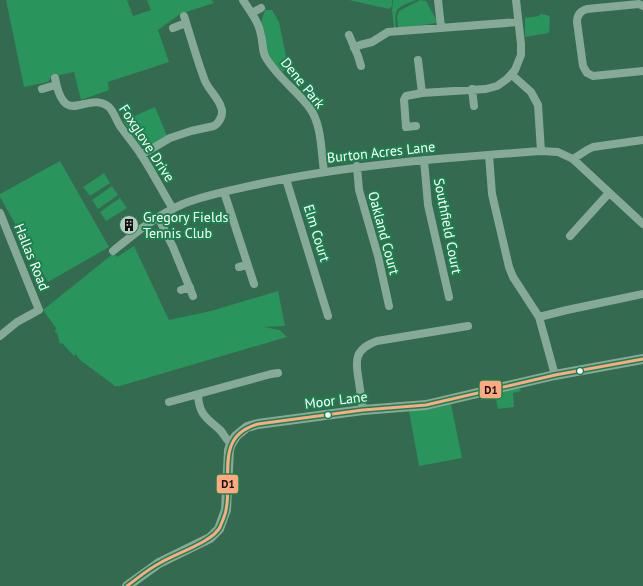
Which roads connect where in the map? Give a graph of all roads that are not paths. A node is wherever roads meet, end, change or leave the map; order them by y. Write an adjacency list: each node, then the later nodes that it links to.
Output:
1 (243, 0): 6 (street, Dene Park)
2 (438, 0): 8 (street)
3 (516, 0): 7 (street)
4 (641, 5): 14 (street)
5 (261, 8): 6 (street)
6 (252, 14): 28 (street, Dene Park)
7 (518, 22): 8 (street); 15 (street)
8 (441, 27): 11 (street)
9 (173, 28): 23 (street)
10 (349, 35): 11 (street)
11 (354, 48): 13 (street)
12 (418, 60): 18 (street)
13 (361, 66)
14 (643, 71)
15 (512, 75): 17 (street); 22 (street)
16 (42, 89): 23 (street, Foxglove Drive)
17 (472, 89): 18 (street); 19 (street)
18 (422, 93): 20 (street)
19 (474, 106)
20 (416, 126)
21 (643, 140): 25 (street)
22 (541, 151): 24 (street, Burton Acres Lane); 25 (street, Burton Acres Lane)
23 (141, 155): 32 (street, Foxglove Drive)
24 (489, 155): 26 (street, Burton Acres Lane); 48 (street)
25 (572, 159): 31 (street, Burton Acres Lane)
26 (424, 160): 27 (street, Burton Acres Lane); 45 (street, Southfield Court)
27 (357, 166): 28 (street, Burton Acres Lane); 46 (street, Oakland Court)
28 (324, 172): 29 (street, Burton Acres Lane)
29 (286, 179): 30 (street, Burton Acres Lane); 47 (street, Elm Court)
30 (224, 192): 32 (street, Burton Acres Lane); 38 (street)
31 (609, 193): 35 (street, Burton Acres Lane); 36 (street)
32 (173, 209): 34 (street, Burton Acres Lane)
33 (0, 213): 50 (street, Hallas Road)
34 (158, 217): 37 (street, Burton Acres Lane); 41 (street)
35 (643, 224)
36 (570, 236)
37 (113, 251)
38 (247, 265): 39 (street); 40 (street)
39 (239, 267)
40 (254, 284)
41 (190, 287): 42 (street); 44 (street)
42 (180, 290)
43 (643, 294): 48 (street)
44 (193, 296)
45 (449, 297)
46 (389, 306)
47 (328, 316)
48 (539, 317): 53 (street)
49 (468, 326): 56 (street)
50 (0, 336)
51 (643, 359): 53 (street, Moor Lane)
52 (278, 373): 54 (street)
53 (555, 375): 56 (street, Moor Lane)
54 (198, 395): 55 (street); 57 (street)
55 (175, 403)
56 (363, 410): 57 (street, Moor Lane)
57 (231, 444): 58 (street)
58 (127, 586)

